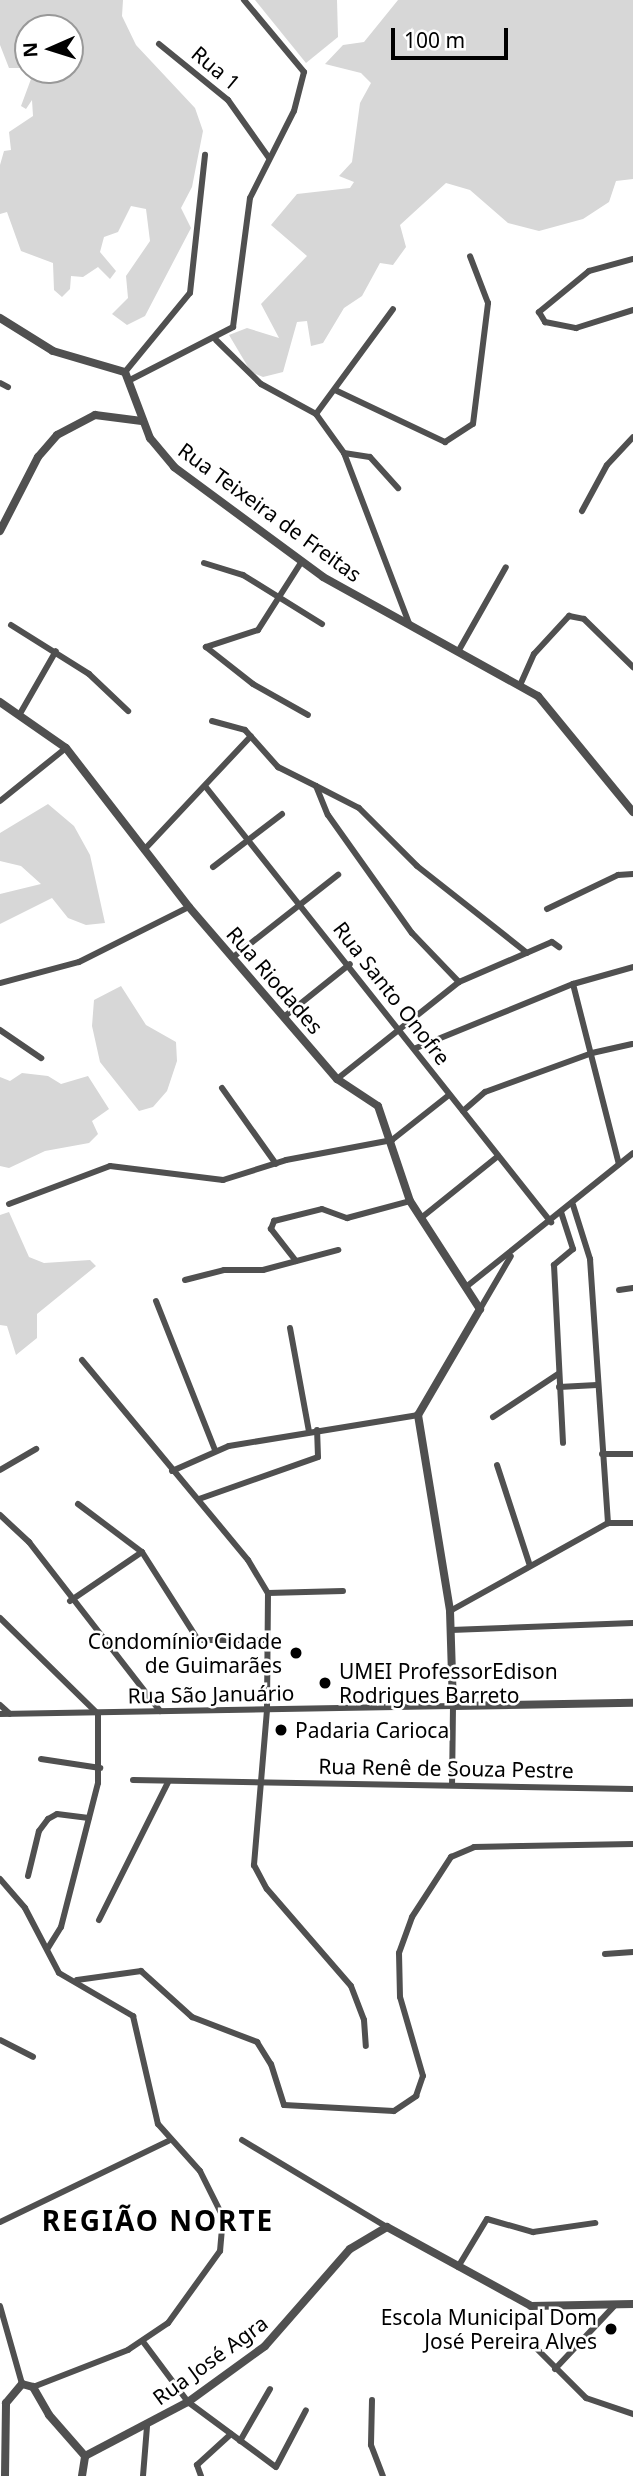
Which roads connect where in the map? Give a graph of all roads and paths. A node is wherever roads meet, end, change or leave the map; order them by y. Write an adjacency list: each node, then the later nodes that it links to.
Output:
1 (244, 0): 4 (street)
2 (159, 44): 4 (street, Rua 1)
3 (205, 155): 11 (street)
4 (269, 158): 10 (street)
5 (470, 256): 14 (street)
6 (633, 259): 8 (street)
7 (393, 309): 14 (street)
8 (633, 310)
9 (0, 318): 11 (street)
10 (216, 340): 11 (street); 15 (street)
11 (127, 376): 16 (street, Rua Teixeira de Freitas)
12 (0, 383): 13 (street)
13 (8, 387)
14 (335, 390): 15 (street)
15 (316, 414): 18 (street)
16 (142, 421): 21 (street); 22 (street, Rua Teixeira de Freitas)
17 (633, 437): 20 (street)
18 (344, 453): 19 (street); 26 (street)
19 (398, 488)
20 (582, 511)
21 (0, 531)
22 (302, 561): 25 (street); 26 (street, Rua Teixeira de Freitas)
23 (204, 563): 25 (street)
24 (506, 567): 29 (street)
25 (280, 596): 27 (street); 36 (street)
26 (409, 623): 29 (street, Rua Teixeira de Freitas)
27 (322, 624)
28 (11, 625): 30 (street)
29 (459, 650): 32 (street, Rua Teixeira de Freitas)
30 (56, 651): 34 (street); 35 (street)
31 (633, 667): 32 (street)
32 (521, 683): 43 (street, Rua Teixeira de Freitas)
33 (0, 702): 34 (street, Rua Riodades)
34 (21, 712): 39 (street, Rua Riodades)
35 (128, 712)
36 (308, 715)
37 (212, 721): 38 (street)
38 (251, 736): 40 (street); 41 (street)
39 (66, 748): 42 (street); 46 (street, Rua Riodades)
40 (205, 786): 45 (street, Rua Santo Onofre); 46 (street)
41 (316, 786): 54 (street); 58 (street)
42 (0, 801)
43 (633, 811)
44 (282, 814): 45 (street)
45 (250, 837): 47 (street); 50 (street, Rua Santo Onofre)
46 (144, 850): 51 (street, Rua Riodades)
47 (214, 867)
48 (633, 874): 52 (street)
49 (338, 875): 50 (street)
50 (299, 902): 55 (street); 56 (street, Rua Santo Onofre)
51 (189, 907): 55 (street, Rua Riodades); 59 (street)
52 (547, 909)
53 (559, 947): 54 (street)
54 (527, 953): 58 (street)
55 (232, 958): 61 (street, Rua Riodades)
56 (350, 964): 61 (street); 63 (street, Rua Santo Onofre)
57 (633, 967): 60 (street)
58 (459, 982): 63 (street)
59 (0, 983)
60 (573, 984): 65 (street); 66 (street)
61 (285, 1016): 68 (street, Rua Riodades)
62 (0, 1030): 67 (street)
63 (401, 1030): 65 (street, Rua Santo Onofre); 68 (street)
64 (632, 1044): 66 (street)
65 (416, 1048): 70 (street, Rua Santo Onofre)
66 (592, 1053): 71 (street); 76 (street)
67 (41, 1058)
68 (337, 1079): 72 (street, Rua Riodades)
69 (222, 1088): 75 (street)
70 (449, 1095): 71 (street, Rua Santo Onofre); 72 (street)
71 (463, 1111): 74 (street, Rua Santo Onofre)
72 (392, 1140): 75 (street); 77 (street, Rua Riodades)
73 (633, 1153): 76 (street)
74 (498, 1156): 81 (street); 82 (street, Rua Santo Onofre)
75 (276, 1164): 78 (street)
76 (619, 1164): 79 (street)
77 (410, 1201): 81 (street, Rua Riodades); 85 (street)
78 (9, 1204)
79 (573, 1205): 80 (street); 95 (street)
80 (561, 1212): 82 (street); 94 (street)
81 (421, 1218): 87 (street, Rua Riodades)
82 (551, 1222): 84 (street)
83 (338, 1250): 85 (street)
84 (513, 1251): 87 (street); 91 (street)
85 (296, 1261): 86 (street)
86 (185, 1280)
87 (466, 1287): 91 (street, Rua Riodades)
88 (633, 1289): 89 (street)
89 (620, 1290)
90 (156, 1301): 103 (street)
91 (480, 1309): 97 (street)
92 (290, 1328): 100 (street)
93 (82, 1360): 108 (street)
94 (558, 1374): 96 (street); 98 (street)
95 (597, 1385): 96 (street); 104 (street)
96 (559, 1387): 101 (street)
97 (418, 1415): 99 (street); 119 (street)
98 (494, 1417)
99 (317, 1430): 100 (street); 109 (street)
100 (309, 1432): 103 (street)
101 (563, 1443)
102 (36, 1449): 107 (street)
103 (215, 1450): 108 (street)
104 (602, 1454): 105 (street); 112 (street)
105 (633, 1454)
106 (498, 1465): 115 (street)
107 (0, 1470)
108 (172, 1471): 109 (street)
109 (199, 1499): 117 (street)
110 (78, 1504): 114 (street)
111 (0, 1515): 118 (street)
112 (608, 1523): 113 (street); 115 (street)
113 (633, 1523)
114 (142, 1552): 118 (street); 123 (street)
115 (530, 1566): 119 (street)
116 (343, 1591): 117 (street)
117 (268, 1593): 123 (street)
118 (71, 1601): 128 (street)
119 (450, 1611): 122 (street)
120 (0, 1618): 131 (street)
121 (633, 1623): 122 (street)
122 (451, 1630): 126 (street)
123 (269, 1640): 127 (street)
124 (633, 1703): 126 (street, Rua São Januário)
125 (0, 1705): 130 (street)
126 (453, 1706): 127 (street, Rua São Januário); 137 (street)
127 (267, 1710): 128 (street, Rua São Januário); 136 (street)
128 (160, 1711): 131 (street, Rua São Januário)
129 (0, 1714): 130 (street, Rua São Januário)
130 (10, 1714): 131 (street, Rua São Januário)
131 (99, 1714): 133 (street)
132 (41, 1759): 133 (street)
133 (100, 1768): 139 (street)
134 (133, 1780): 135 (street, Rua Renê de Souza Pestre)
135 (168, 1782): 136 (street, Rua Renê de Souza Pestre); 143 (street)
136 (258, 1783): 137 (street, Rua Renê de Souza Pestre); 149 (street)
137 (452, 1785): 138 (street, Rua Renê de Souza Pestre)
138 (633, 1789)
139 (89, 1818): 141 (street); 144 (street)
140 (633, 1844): 147 (street)
141 (28, 1876)
142 (0, 1879): 144 (street)
143 (99, 1920)
144 (47, 1949): 147 (street)
145 (633, 1952): 146 (street)
146 (605, 1954)
147 (78, 1980): 152 (street)
148 (0, 2040): 150 (street)
149 (366, 2046)
150 (33, 2056)
151 (242, 2140): 155 (street)
152 (168, 2141): 153 (street); 160 (street)
153 (0, 2221)
154 (595, 2223): 156 (street)
155 (387, 2227): 156 (street); 167 (street, Rua José Agra)
156 (457, 2269): 157 (street)
157 (616, 2304): 158 (street); 162 (street)
158 (633, 2304)
159 (0, 2306): 163 (street)
160 (144, 2343): 164 (street); 167 (street)
161 (531, 2343): 162 (street)
162 (555, 2368): 169 (street)
163 (22, 2384): 164 (street); 174 (street)
164 (33, 2387): 173 (street)
165 (270, 2389): 172 (street)
166 (372, 2400): 178 (street)
167 (188, 2402): 170 (street, Rua José Agra); 171 (street)
168 (306, 2410): 172 (street)
169 (633, 2414)
170 (147, 2426): 173 (street, Rua José Agra); 176 (street)
171 (231, 2434): 172 (street); 177 (street)
172 (240, 2441)
173 (85, 2456): 175 (street)
174 (5, 2476)
175 (82, 2476)
176 (142, 2476)
177 (201, 2476)
178 (383, 2476)

